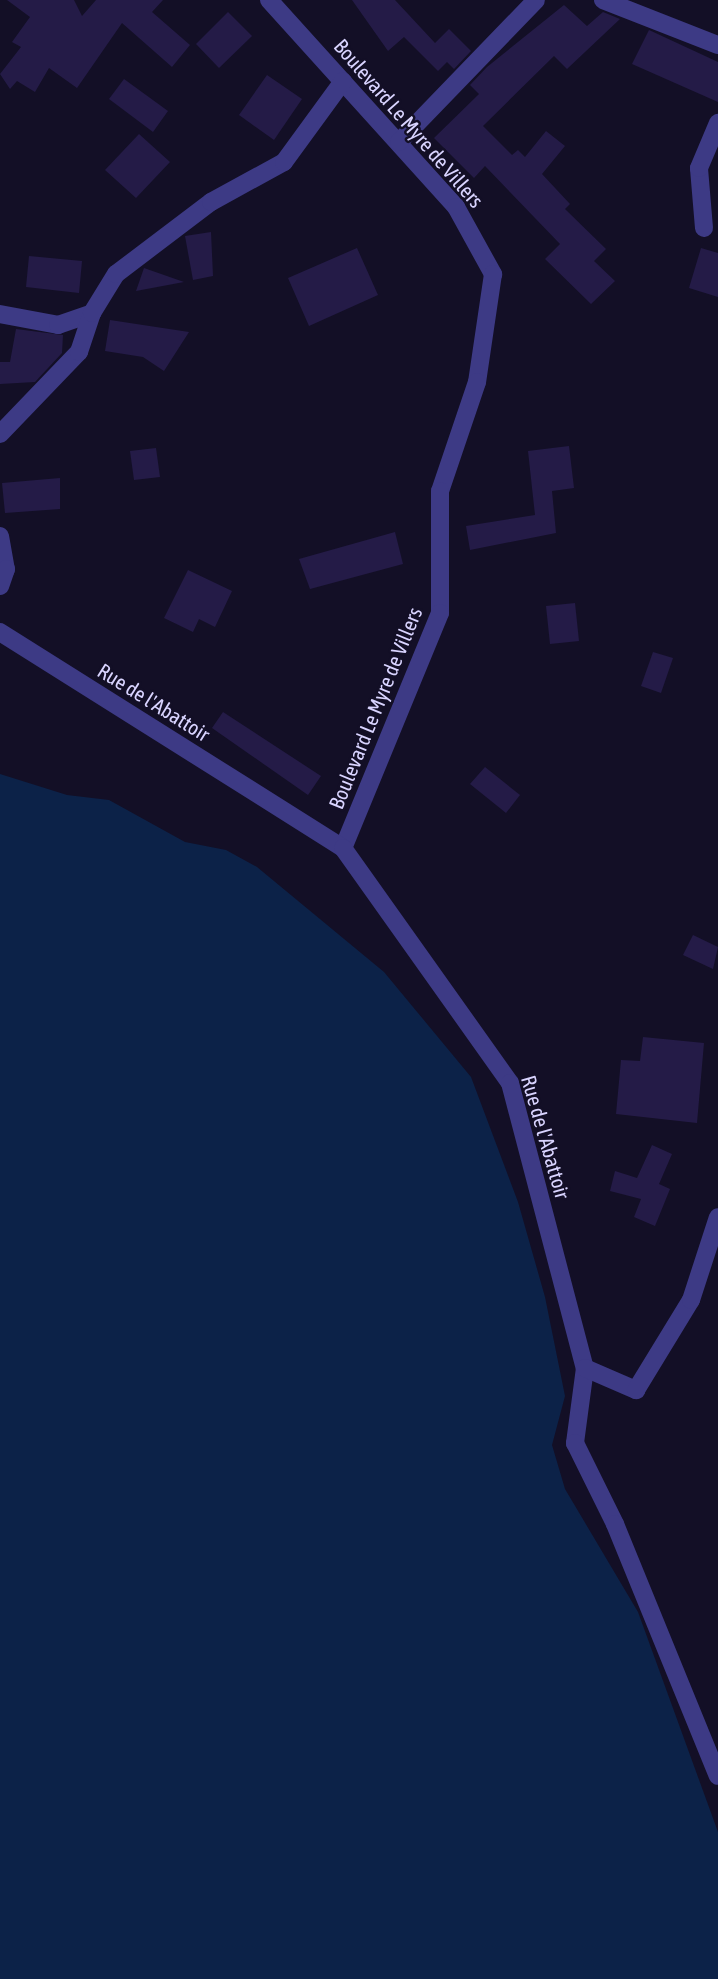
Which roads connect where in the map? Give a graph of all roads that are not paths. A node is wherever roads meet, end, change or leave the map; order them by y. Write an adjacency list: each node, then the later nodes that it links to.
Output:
1 (269, 0): 5 (street, Boulevard Le Myre de Villers)
2 (536, 0): 7 (street)
3 (603, 0): 4 (street)
4 (718, 45)
5 (343, 81): 7 (street, Boulevard Le Myre de Villers); 9 (street)
6 (718, 123): 8 (street)
7 (399, 142): 15 (street, Boulevard Le Myre de Villers)
8 (704, 228)
9 (92, 313): 10 (street); 11 (street)
10 (0, 314)
11 (0, 434)
12 (0, 536): 13 (street)
13 (0, 586)
14 (0, 632): 15 (street, Rue de l'Abattoir)
15 (343, 848): 17 (street, Rue de l'Abattoir)
16 (718, 1217): 17 (street)
17 (585, 1368): 18 (street, Rue de l'Abattoir)
18 (718, 1776)

